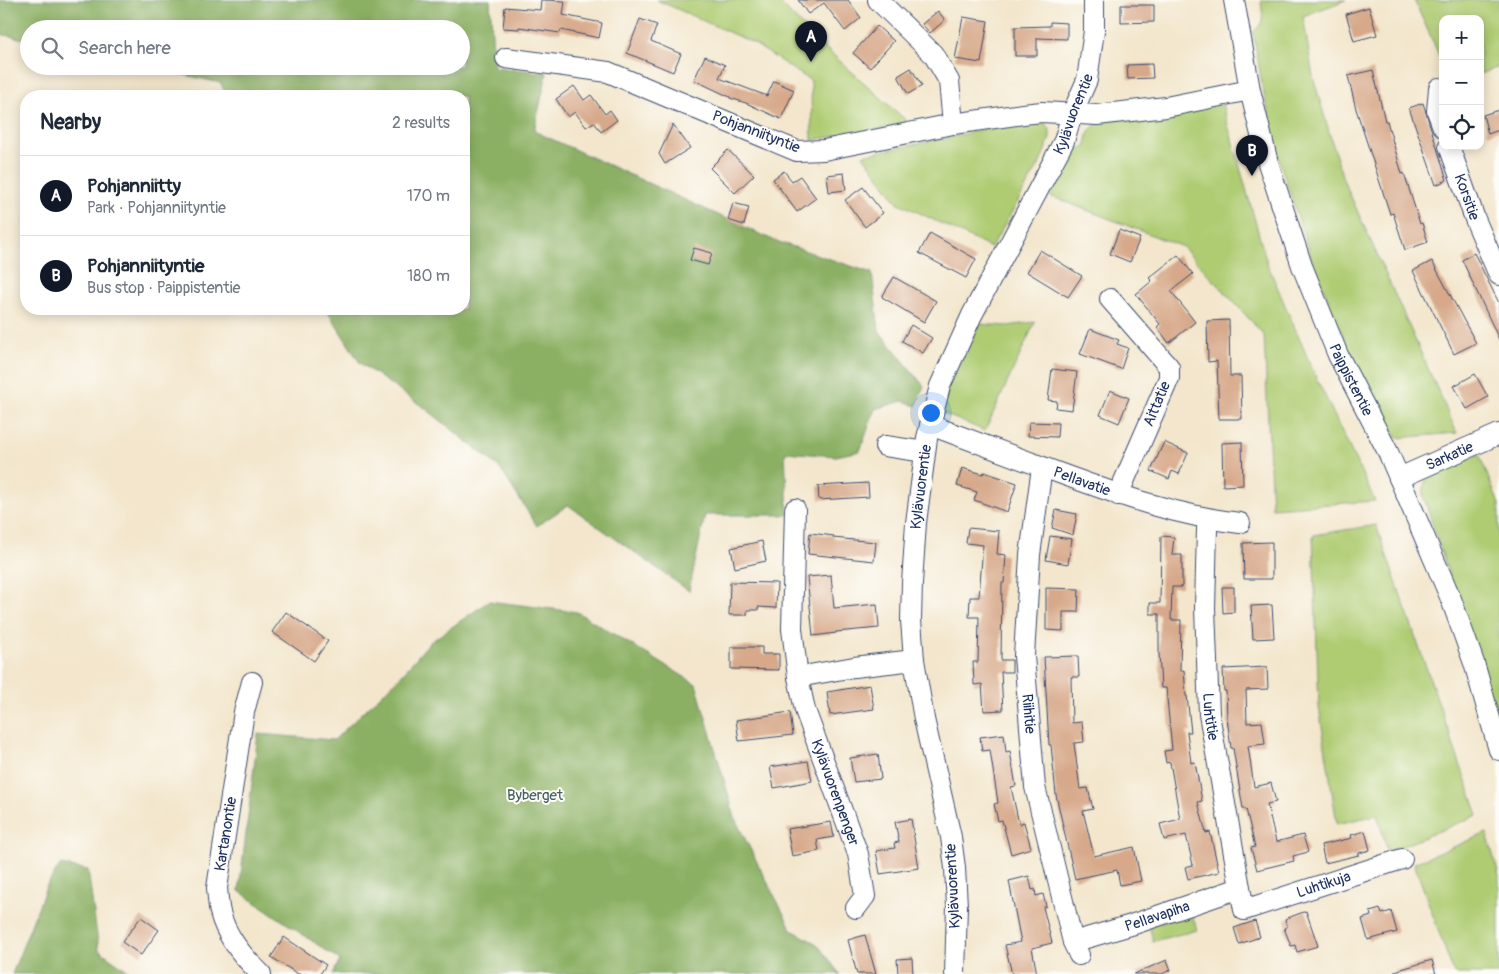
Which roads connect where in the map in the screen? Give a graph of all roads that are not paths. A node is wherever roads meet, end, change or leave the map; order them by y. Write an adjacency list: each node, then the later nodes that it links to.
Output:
1 (878, 0): 9 (street)
2 (1094, 0): 7 (street, Kylävuorentie)
3 (1234, 0): 6 (street, Paippistentie)
4 (506, 58): 9 (street, Pohjanniityntie)
5 (1439, 88): 8 (street)
6 (1250, 90): 7 (street, Pohjanniityntie); 18 (street, Paippistentie)
7 (1072, 114): 9 (street, Pohjanniityntie); 13 (street, Kylävuorentie)
8 (1439, 116)
9 (953, 124)
10 (1451, 150): 11 (street, Korsitie)
11 (1499, 275)
12 (1110, 299): 19 (street, Aittatie)
13 (930, 424): 16 (street, Kylävuorentie); 17 (street, Pellavatie)
14 (1499, 434): 18 (street, Sarkatie)
15 (885, 446): 16 (street)
16 (925, 452): 23 (street, Kylävuorentie)
17 (1042, 467): 19 (street, Pellavatie); 31 (street, Riihitie)
18 (1399, 478): 26 (street, Paippistentie)
19 (1118, 495): 21 (street, Pellavatie)
20 (795, 509): 24 (street, Kylävuorenpenger)
21 (1210, 519): 22 (street, Pellavatie); 28 (street, Luhtitie)
22 (1240, 523)
23 (914, 660): 24 (street); 33 (street, Kylävuorentie)
24 (798, 677): 29 (street, Kylävuorenpenger)
25 (252, 682): 32 (street, Kartanontie)
26 (1499, 750)
27 (1402, 859): 30 (street, Luhtikuja)
28 (1240, 888): 30 (street, Luhtitie); 31 (street, Pellavapiha)
29 (856, 908)
30 (1244, 910)
31 (1076, 948)
32 (261, 974)
33 (954, 974)

